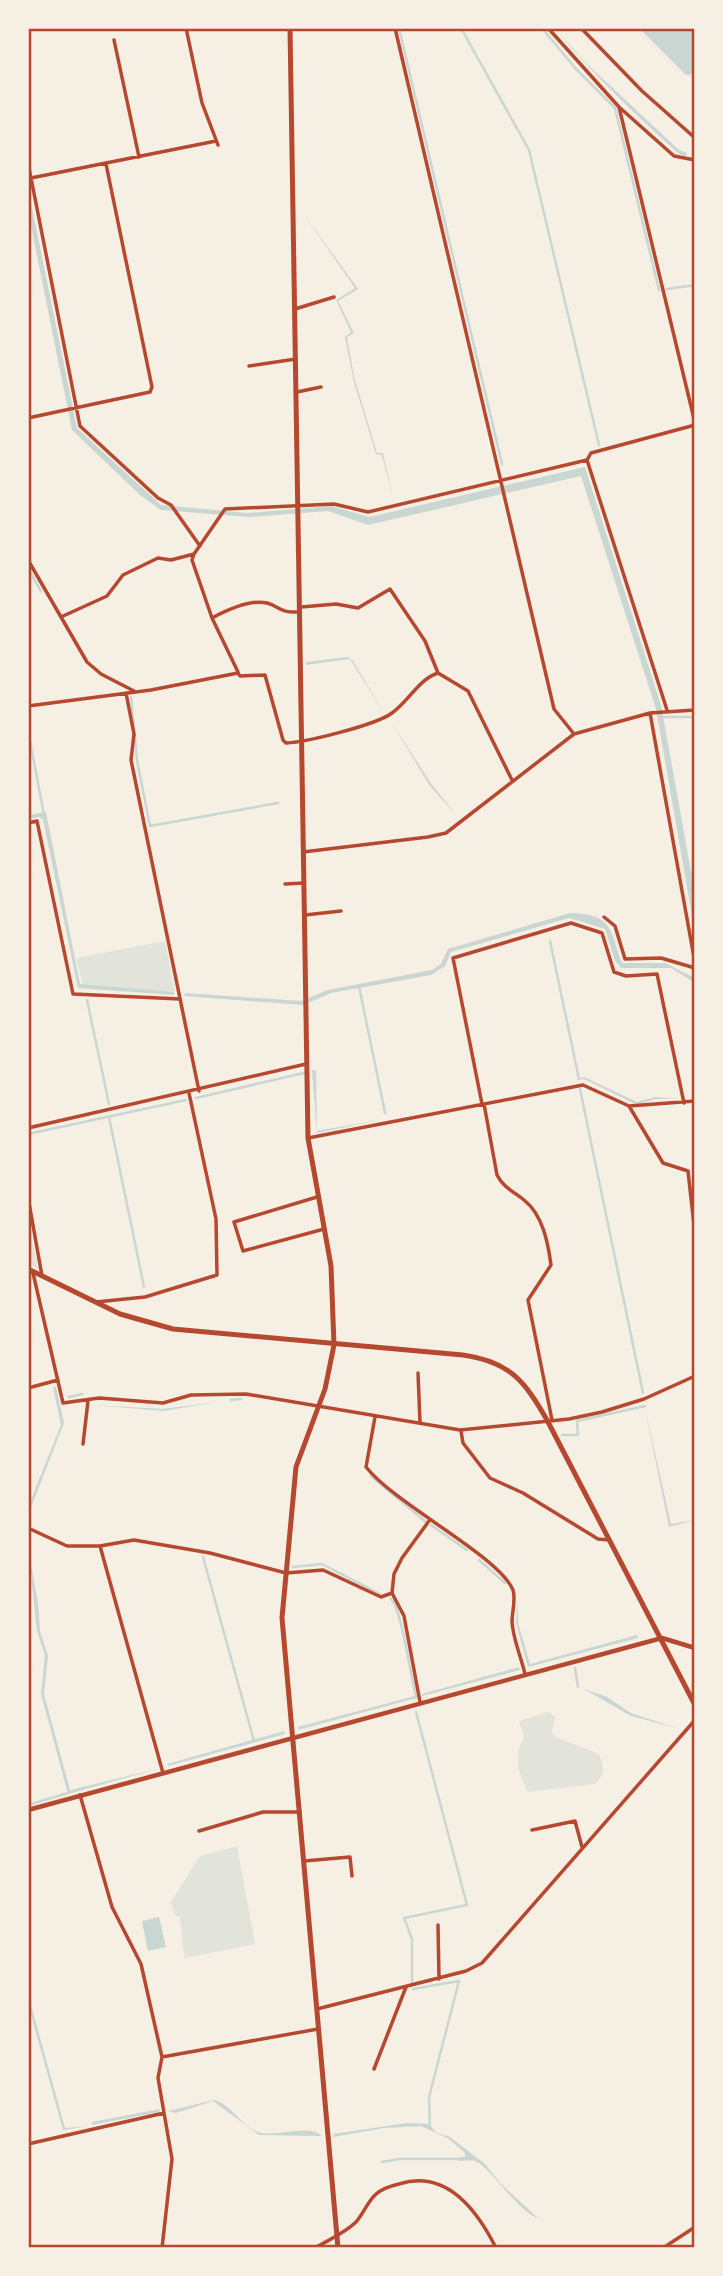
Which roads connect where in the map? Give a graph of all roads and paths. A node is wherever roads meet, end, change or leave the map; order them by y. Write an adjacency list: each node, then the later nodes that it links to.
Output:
1 (186, 28): 9 (street)
2 (290, 28): 15 (main road)
3 (395, 28): 24 (street)
4 (548, 28): 7 (street)
5 (581, 28): 8 (street)
6 (114, 40): 9 (street)
7 (619, 107): 10 (street); 22 (street)
8 (695, 138)
9 (139, 157): 12 (street)
10 (695, 160)
11 (28, 163): 13 (street)
12 (106, 164): 13 (street); 20 (street)
13 (31, 178): 20 (street)
14 (334, 297): 15 (street)
15 (295, 309): 16 (main road)
16 (296, 359): 17 (street); 19 (main road)
17 (249, 366)
18 (321, 387): 19 (street)
19 (297, 392): 25 (main road)
20 (75, 408): 21 (street); 26 (street)
21 (28, 418)
22 (695, 424): 23 (street)
23 (587, 460): 24 (street); 37 (street)
24 (502, 483): 25 (street); 40 (street)
25 (299, 509): 26 (street); 29 (main road)
26 (200, 546): 27 (street)
27 (194, 554): 30 (street); 31 (street)
28 (28, 560): 30 (street)
29 (301, 610): 31 (street); 33 (street); 41 (main road)
30 (61, 617): 34 (street)
31 (212, 618): 32 (street)
32 (238, 673): 34 (street); 41 (street)
33 (438, 673): 41 (street); 42 (street)
34 (135, 691): 35 (street)
35 (126, 693): 36 (street); 51 (street)
36 (28, 706)
37 (667, 710): 38 (street); 39 (street)
38 (695, 710)
39 (650, 713): 40 (street); 50 (street)
40 (574, 734): 42 (street)
41 (302, 743): 44 (main road)
42 (512, 780): 44 (street)
43 (28, 823): 51 (street)
44 (303, 852): 45 (main road)
45 (304, 883): 46 (street); 48 (main road)
46 (285, 884)
47 (341, 911): 48 (street)
48 (304, 915): 52 (main road)
49 (604, 917): 50 (street)
50 (695, 966)
51 (180, 999): 53 (street)
52 (308, 1064): 53 (street); 60 (main road)
53 (199, 1091): 54 (street)
54 (189, 1093): 59 (street); 67 (street)
55 (695, 1101): 56 (street)
56 (684, 1103): 57 (street); 58 (street)
57 (483, 1104): 58 (street); 60 (street); 78 (street)
58 (629, 1106): 64 (street)
59 (28, 1128)
60 (308, 1138): 61 (main road)
61 (318, 1196): 63 (main road); 63 (street)
62 (28, 1197): 66 (street)
63 (324, 1228): 68 (main road)
64 (695, 1234)
65 (30, 1270): 66 (main road); 71 (street)
66 (42, 1276): 67 (main road)
67 (94, 1302): 68 (main road)
68 (334, 1345): 76 (main road); 78 (main road)
69 (418, 1373): 79 (street)
70 (695, 1376): 78 (street)
71 (58, 1380): 72 (street); 74 (street)
72 (28, 1388)
73 (227, 1396): 74 (street); 75 (street); 76 (street)
74 (88, 1400): 81 (street)
75 (222, 1402)
76 (317, 1408): 77 (street); 86 (main road)
77 (375, 1417): 79 (street); 82 (street)
78 (550, 1420): 80 (street); 84 (main road)
79 (420, 1423): 80 (street)
80 (460, 1430): 84 (street)
81 (83, 1444)
82 (429, 1521): 87 (street); 90 (street)
83 (28, 1528): 85 (street)
84 (611, 1540): 88 (main road)
85 (100, 1545): 86 (street); 95 (street)
86 (286, 1573): 87 (street); 94 (main road)
87 (393, 1593): 91 (street)
88 (662, 1637): 89 (street); 90 (street); 92 (main road)
89 (695, 1648)
90 (525, 1674): 91 (street)
91 (420, 1703): 94 (street)
92 (695, 1705)
93 (695, 1720): 101 (street)
94 (294, 1737): 95 (street); 98 (main road)
95 (163, 1773): 96 (street)
96 (80, 1795): 97 (street); 109 (street)
97 (28, 1810)
98 (300, 1812): 100 (street); 102 (main road)
99 (532, 1830): 101 (street)
100 (198, 1831)
101 (583, 1848): 105 (street)
102 (304, 1861): 103 (street); 107 (main road)
103 (352, 1876)
104 (438, 1925): 105 (street)
105 (439, 1979): 106 (street)
106 (407, 1987): 107 (street); 110 (street)
107 (317, 2010): 108 (main road)
108 (318, 2029): 109 (street); 114 (main road)
109 (162, 2057): 111 (street)
110 (373, 2068)
111 (164, 2113): 112 (street); 115 (street)
112 (28, 2144)
113 (695, 2227): 119 (street)
114 (337, 2235): 116 (street); 117 (main road); 118 (street)
115 (162, 2248)
116 (315, 2248)
117 (338, 2248)
118 (496, 2248)
119 (663, 2248)

